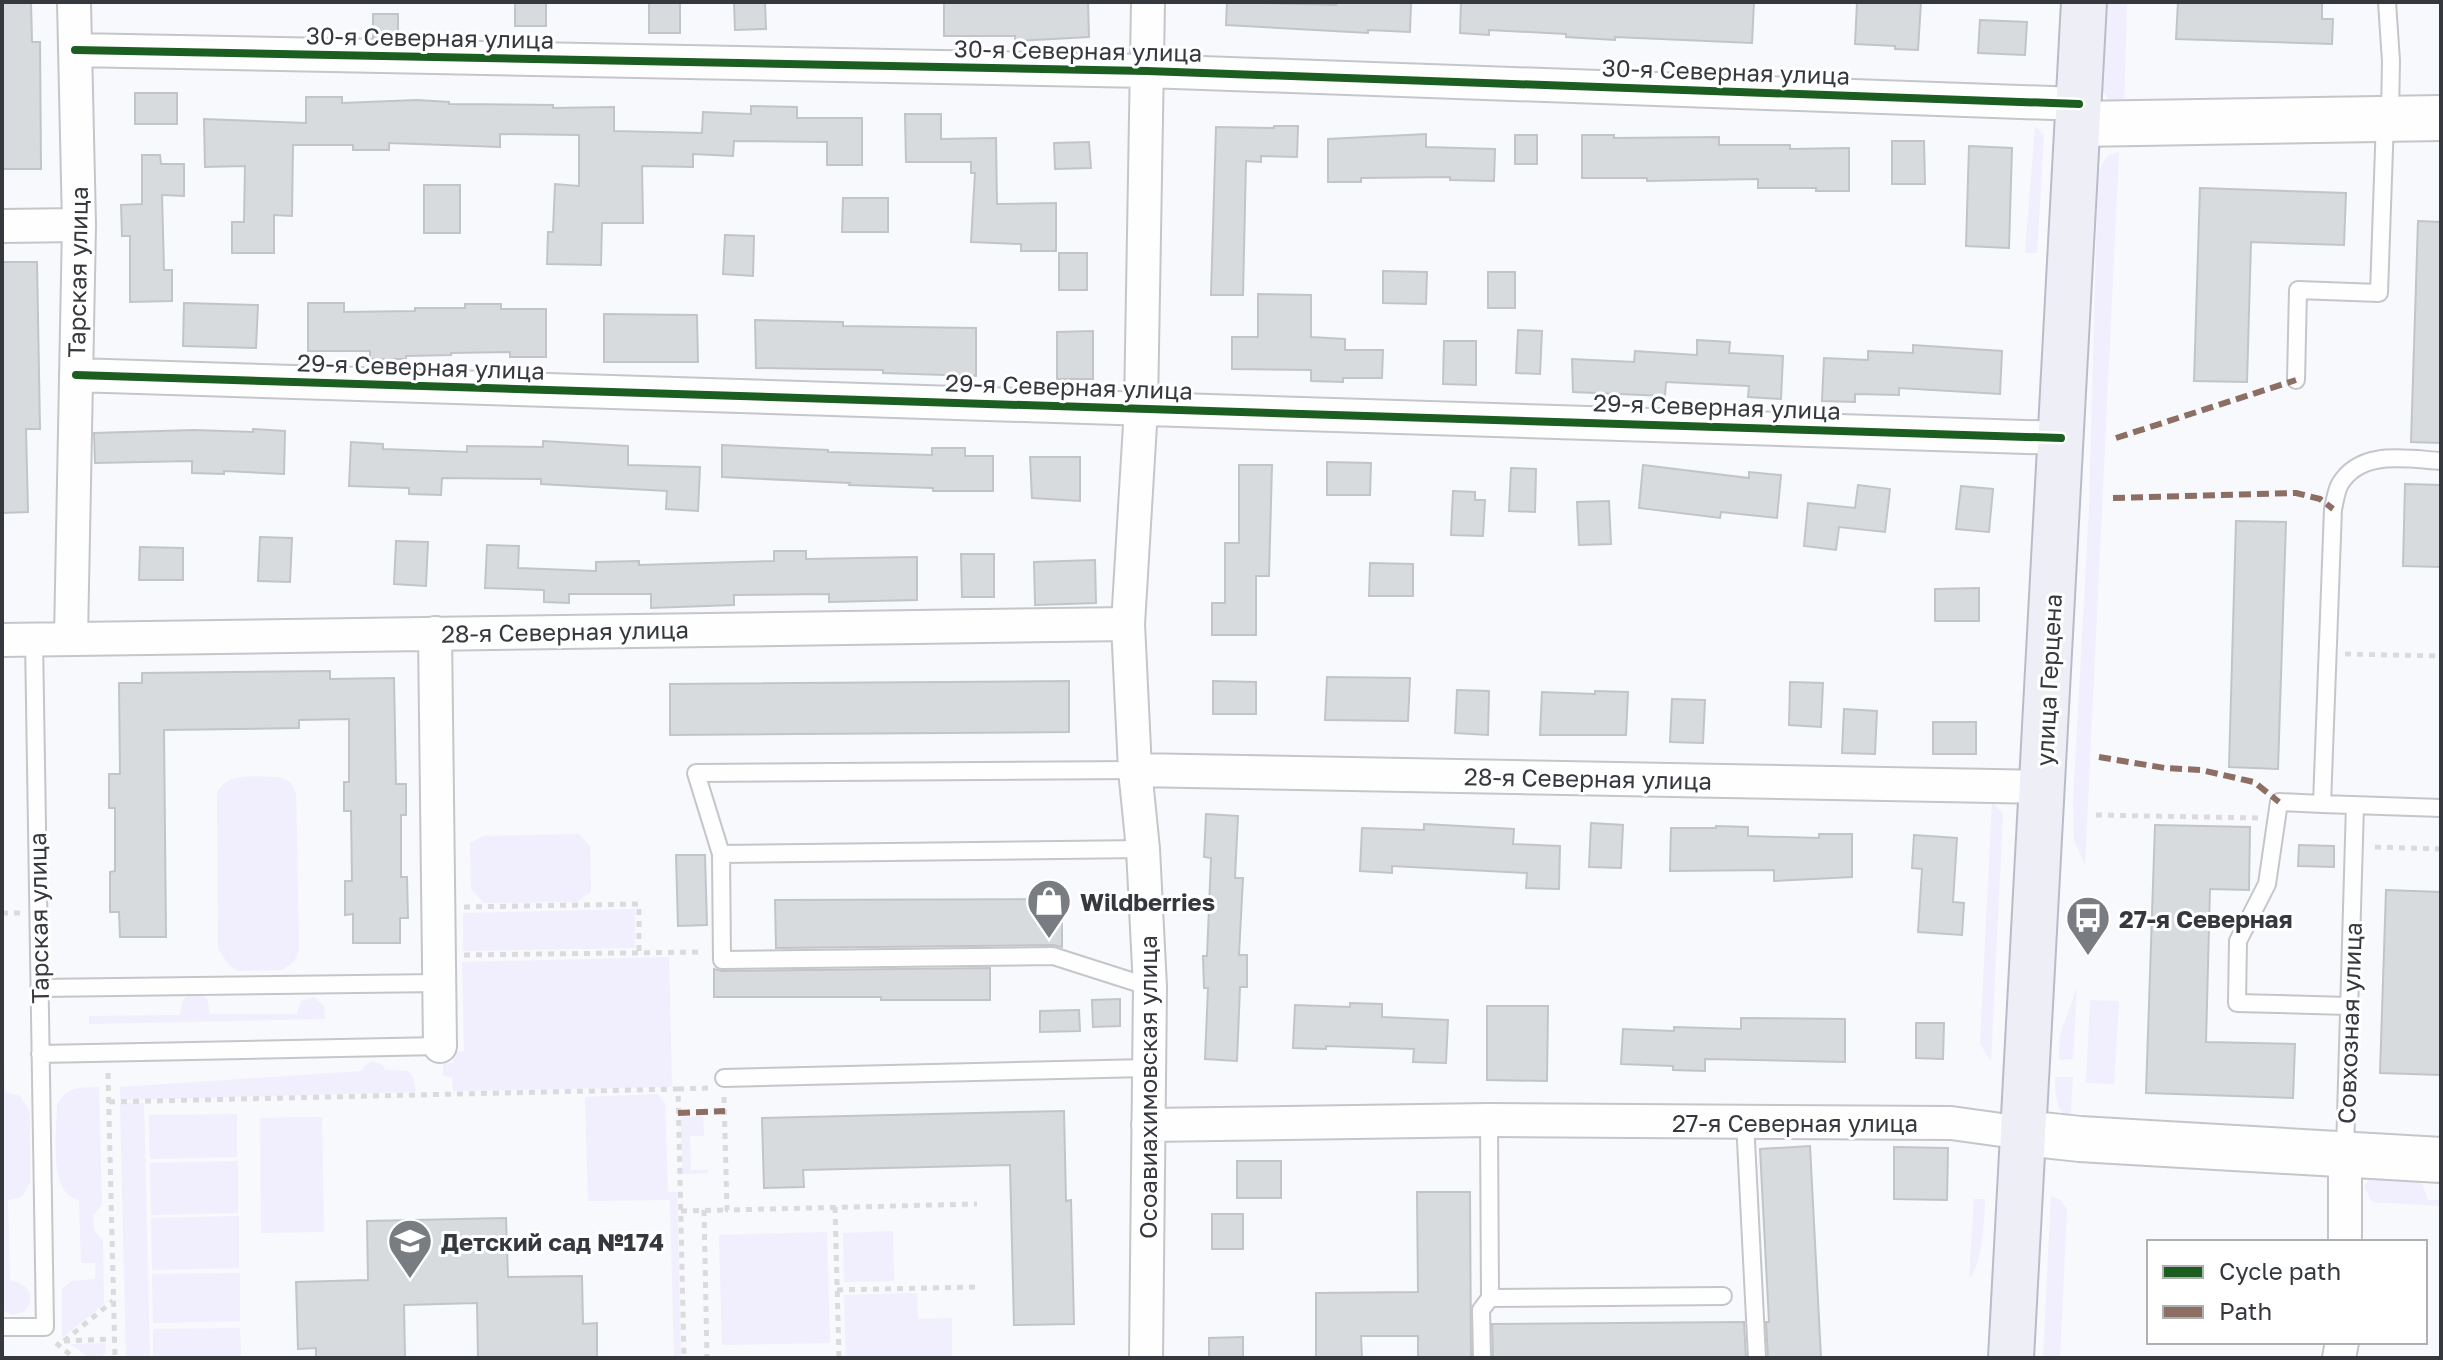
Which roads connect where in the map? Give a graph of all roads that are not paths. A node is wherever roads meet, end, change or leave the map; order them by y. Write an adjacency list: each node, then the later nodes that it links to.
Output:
1 (74, 2): 5 (street, Тарская улица)
2 (1148, 2): 6 (street, Осоавиахимовская улица)
3 (2084, 2): 7 (main road, улица Герцена)
4 (2387, 2): 8 (lane)
5 (75, 50): 6 (street, 30-я Северная улица); 10 (street, Тарская улица)
6 (1147, 71): 7 (street, 30-я Северная улица); 14 (street, Осоавиахимовская улица)
7 (2078, 114): 8 (street, 30-я Северная улица); 15 (main road, улица Герцена)
8 (2387, 118): 9 (street, 30-я Северная улица); 13 (lane)
9 (2441, 118)
10 (79, 225): 11 (street); 12 (street, Тарская улица)
11 (2, 226)
12 (76, 375): 14 (street, 29-я Северная улица); 19 (street, Тарская улица)
13 (2296, 380)
14 (1141, 408): 15 (street, 29-я Северная улица); 17 (street, Осоавиахимовская улица)
15 (2061, 438): 23 (main road, улица Герцена)
16 (2441, 461): 24 (lane)
17 (1128, 624): 18 (street, 28-я Северная улица); 22 (street, Осоавиахимовская улица)
18 (435, 633): 19 (street, 28-я Северная улица); 29 (street)
19 (71, 638): 20 (street, 28-я Северная улица)
20 (34, 639): 21 (street, 28-я Северная улица); 31 (lane, Тарская улица)
21 (2, 640)
22 (1135, 770): 23 (street, 28-я Северная улица); 27 (street, Осоавиахимовская улица); 28 (lane)
23 (2042, 787): 40 (main road, улица Герцена)
24 (2322, 804): 25 (lane); 32 (lane)
25 (2355, 805): 26 (lane); 32 (lane, Совхозная улица)
26 (2441, 808)
27 (1143, 849): 28 (lane); 30 (street, Осоавиахимовская улица)
28 (721, 854): 30 (lane)
29 (440, 969): 31 (lane); 33 (street)
30 (1150, 987): 35 (street, Осоавиахимовская улица)
31 (39, 988): 34 (lane, Тарская улица)
32 (2349, 1006): 41 (lane, Совхозная улица)
33 (440, 1046): 34 (lane)
34 (40, 1054): 46 (lane, Тарская улица)
35 (1147, 1068): 36 (lane); 39 (street, Осоавиахимовская улица)
36 (724, 1078)
37 (1489, 1120): 38 (street, 27-я Северная улица); 39 (street, 27-я Северная улица); 45 (lane)
38 (1745, 1121): 40 (street, 27-я Северная улица); 49 (lane)
39 (1148, 1125): 47 (street, Осоавиахимовская улица)
40 (2023, 1133): 41 (street, 27-я Северная улица); 50 (main road, улица Герцена)
41 (2345, 1156): 42 (street, 27-я Северная улица); 43 (street, Совхозная улица)
42 (2441, 1160)
43 (2345, 1240)
44 (1723, 1296): 45 (lane)
45 (1490, 1298): 48 (lane)
46 (2, 1327)
47 (1146, 1358)
48 (1482, 1358)
49 (1757, 1358)
50 (2011, 1358)

